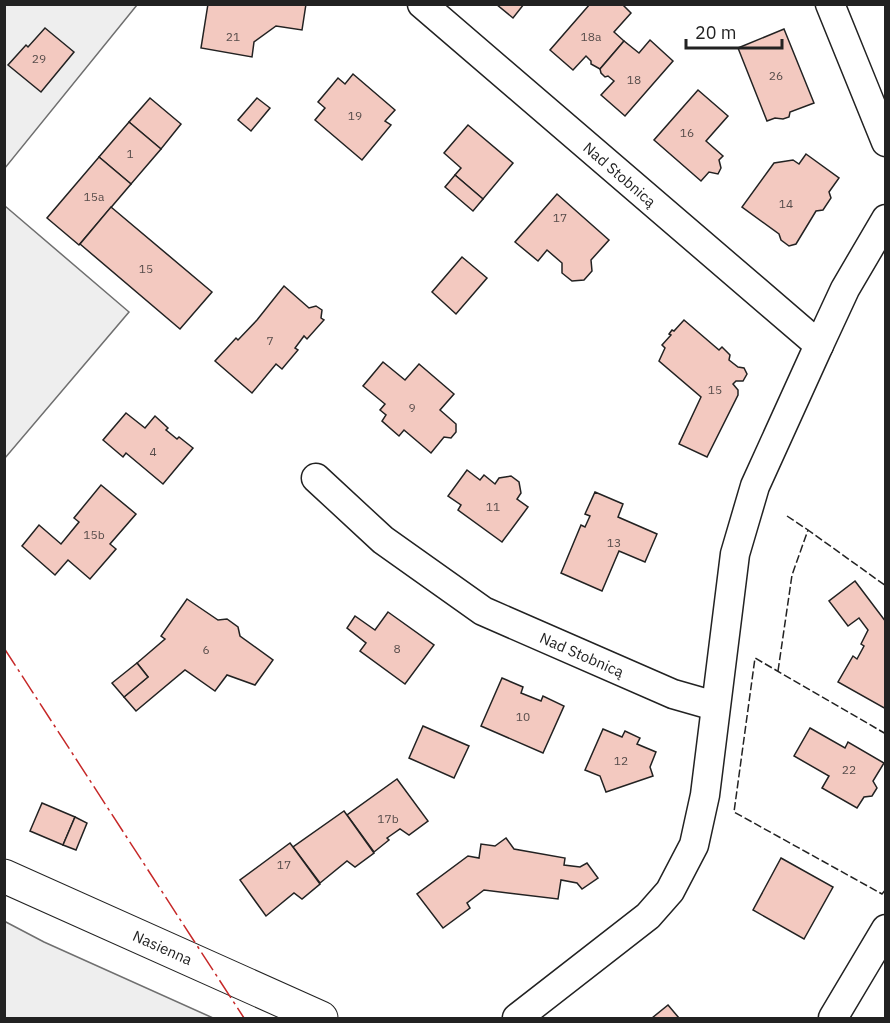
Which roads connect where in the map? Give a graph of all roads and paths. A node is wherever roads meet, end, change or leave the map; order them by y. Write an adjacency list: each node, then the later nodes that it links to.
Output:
1 (422, 4): 5 (street, Nad Stobnicą)
2 (830, 4): 3 (street)
3 (885, 142)
4 (885, 219): 5 (street)
5 (819, 345): 7 (street)
6 (316, 478): 7 (street, Nad Stobnicą)
7 (716, 706): 11 (street)
8 (4, 876): 10 (street, Nasienna)
9 (885, 929): 12 (street)
10 (321, 1018)
11 (517, 1018)
12 (833, 1018)

